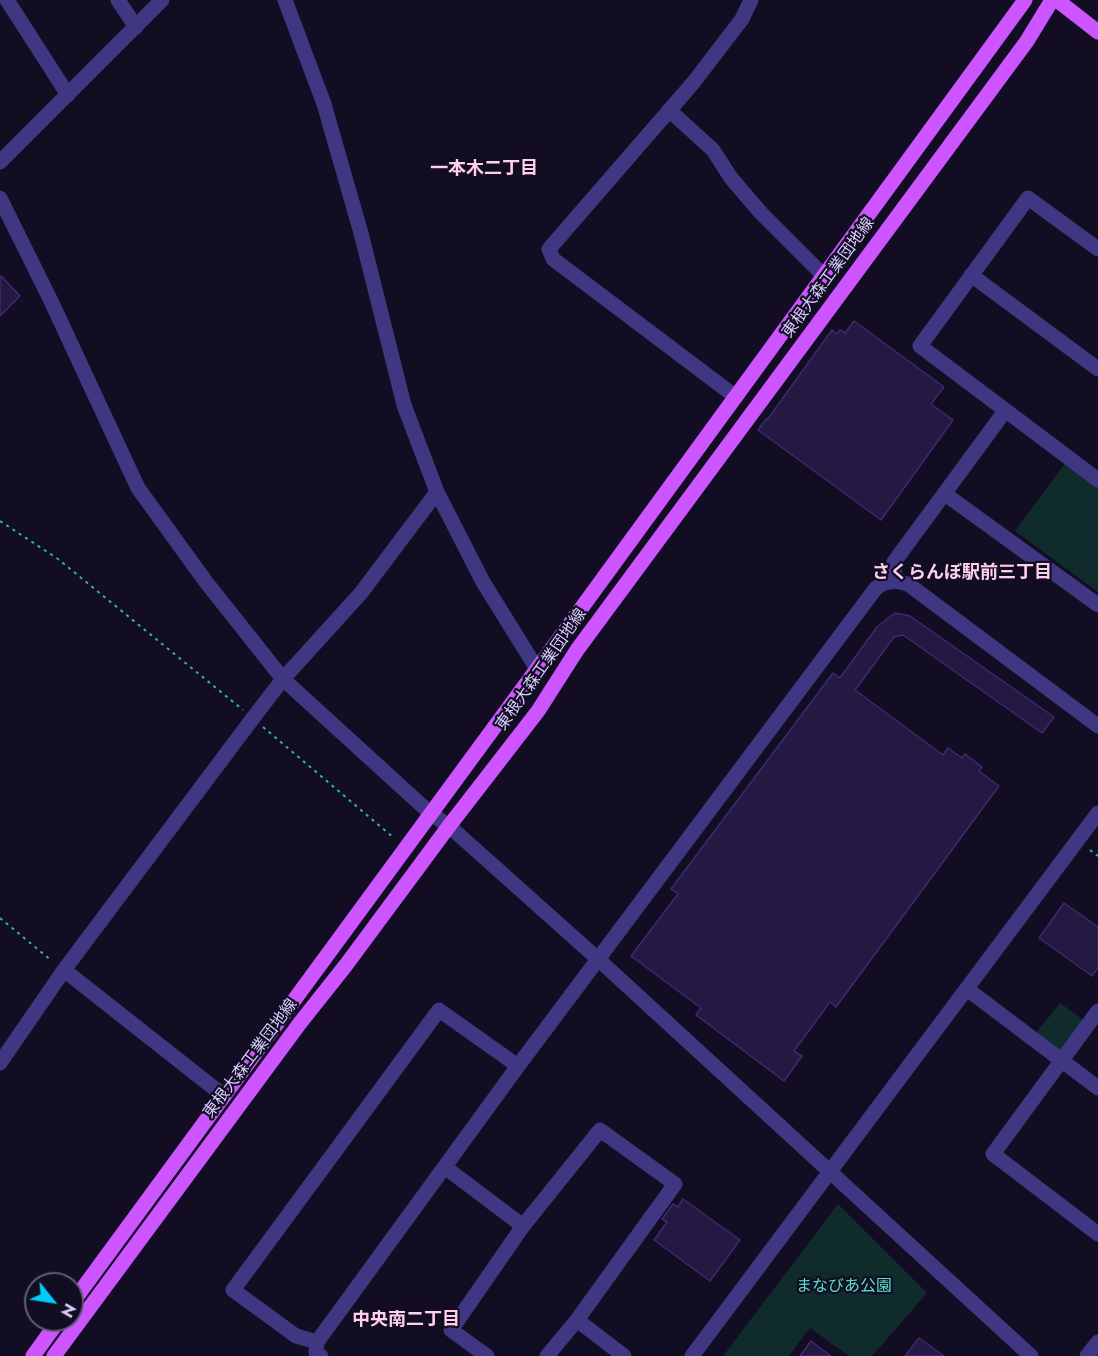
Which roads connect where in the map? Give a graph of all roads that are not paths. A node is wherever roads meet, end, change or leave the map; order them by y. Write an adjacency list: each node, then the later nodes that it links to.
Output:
1 (7, 0): 11 (street)
2 (118, 0): 9 (street)
3 (162, 0): 9 (street)
4 (285, 0): 22 (street)
5 (751, 0): 12 (street)
6 (1025, 0): 17 (main road, 東根大森工業団地線)
7 (1052, 0): 31 (main road, 東根大森工業団地線)
8 (1058, 0): 10 (main road)
9 (136, 27): 11 (street)
10 (1098, 32)
11 (68, 95): 13 (street)
12 (669, 110): 17 (street); 19 (street)
13 (0, 162)
14 (0, 198): 27 (street)
15 (1098, 249): 16 (street)
16 (971, 275): 18 (street); 20 (street)
17 (824, 276): 19 (main road, 東根大森工業団地線)
18 (1098, 369)
19 (736, 397): 26 (main road, 東根大森工業団地線)
20 (1005, 411): 21 (street); 23 (street)
21 (1098, 480)
22 (436, 492): 26 (street); 27 (street)
23 (945, 494): 24 (street); 25 (street)
24 (895, 581): 28 (street); 32 (street)
25 (1098, 605)
26 (537, 669): 29 (main road, 東根大森工業団地線)
27 (283, 679): 29 (street); 33 (street)
28 (1098, 726)
29 (430, 813): 31 (street); 40 (main road, 東根大森工業団地線)
30 (1098, 813): 34 (street)
31 (449, 826): 32 (street); 51 (main road, 東根大森工業団地線)
32 (599, 960): 38 (street); 42 (street)
33 (64, 970): 37 (street); 40 (street)
34 (967, 989): 36 (street); 42 (street)
35 (1098, 1011): 36 (street)
36 (1062, 1061): 39 (street); 44 (street)
37 (0, 1063)
38 (518, 1066): 41 (street); 49 (street)
39 (1098, 1088)
40 (224, 1096): 45 (main road, 東根大森工業団地線)
41 (446, 1168): 43 (street); 49 (street)
42 (831, 1171): 55 (street); 56 (street)
43 (523, 1226): 46 (street); 52 (street)
44 (1098, 1234)
45 (84, 1287)
46 (577, 1320): 53 (street); 54 (street)
47 (50, 1332): 50 (main road)
48 (1098, 1342): 57 (street)
49 (319, 1349)
50 (33, 1356)
51 (54, 1356)
52 (487, 1356)
53 (547, 1356)
54 (624, 1356)
55 (692, 1356)
56 (1031, 1356)
57 (1087, 1356)

